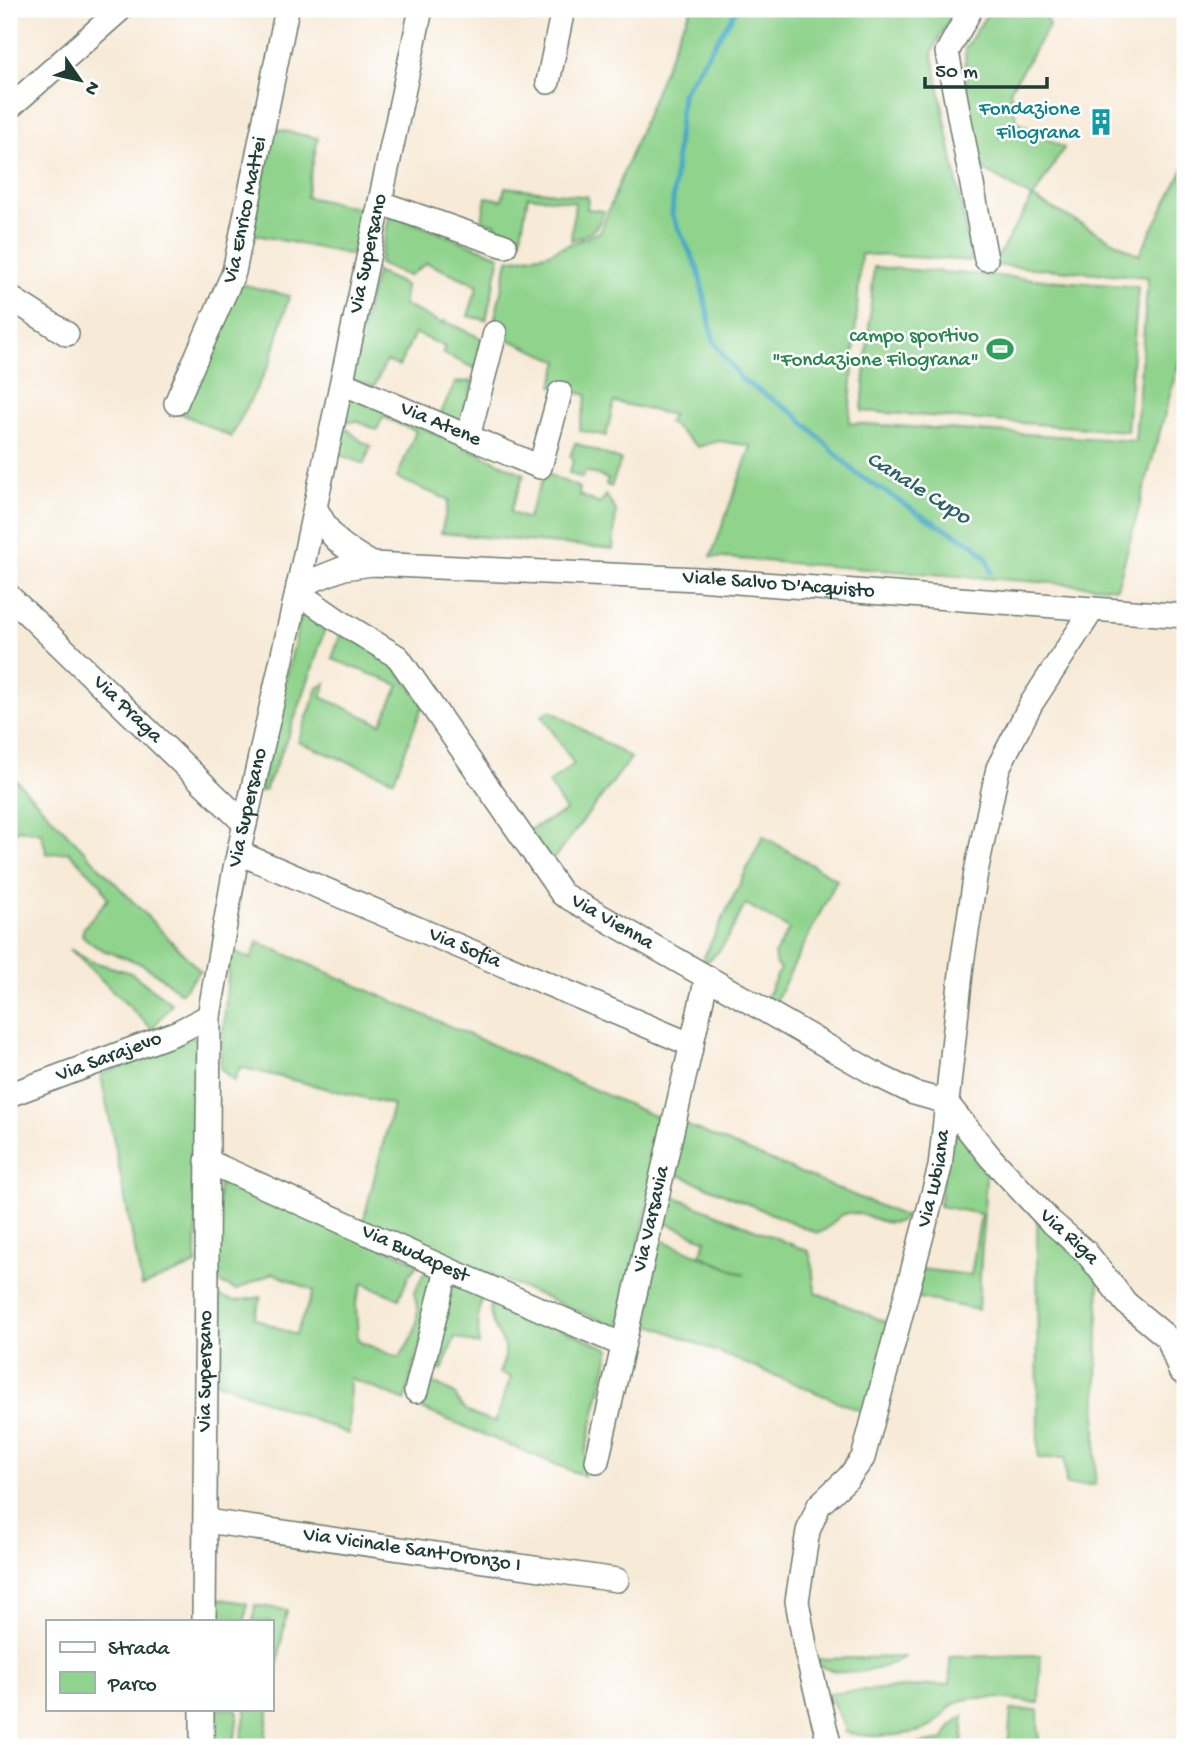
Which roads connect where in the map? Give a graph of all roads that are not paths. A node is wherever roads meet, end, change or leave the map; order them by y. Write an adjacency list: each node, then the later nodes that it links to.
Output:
1 (286, 9): 16 (street, Via Enrico Mattei)
2 (421, 9): 8 (street, Via Supersano)
3 (563, 9): 6 (street)
4 (971, 9): 10 (street)
5 (110, 11): 7 (street)
6 (548, 82)
7 (9, 108)
8 (381, 203): 9 (street); 14 (street, Via Supersano)
9 (505, 246)
10 (986, 259)
11 (9, 297): 13 (street)
12 (495, 333): 17 (street)
13 (67, 334)
14 (342, 383): 17 (street, Via Atene); 18 (street, Via Supersano)
15 (560, 393): 17 (street, Via Atene)
16 (176, 403)
17 (468, 437)
18 (315, 507): 19 (street, Viale Salvo D'Acquisto); 20 (street, Via Supersano)
19 (372, 564): 20 (street, Viale Salvo D'Acquisto); 22 (street, Viale Salvo D'Acquisto)
20 (298, 589): 24 (street, Via Supersano); 26 (street, Via Vienna)
21 (9, 596): 24 (street, Via Praga)
22 (1093, 609): 23 (street, Viale Salvo D'Acquisto); 30 (street, Via Lubiana)
23 (1185, 616)
24 (245, 824): 25 (street, Via Supersano)
25 (239, 853): 27 (street, Via Supersano); 28 (street, Via Sofia)
26 (707, 977): 28 (street, Via Varsavia); 30 (street, Via Vienna)
27 (209, 1016): 29 (street, Via Sarajevo); 31 (street, Via Supersano)
28 (692, 1045): 33 (street, Via Varsavia)
29 (9, 1095)
30 (946, 1102): 34 (street, Via Riga); 42 (street, Via Lubiana)
31 (207, 1161): 32 (street, Via Budapest); 37 (street, Via Supersano)
32 (447, 1269): 33 (street, Via Budapest); 35 (street)
33 (623, 1345): 36 (street, Via Varsavia)
34 (1185, 1374)
35 (416, 1391)
36 (597, 1461)
37 (206, 1521): 38 (street, Via Vicinale Sant'Oronzo I); 39 (street, Via Supersano)
38 (617, 1580)
39 (204, 1620)
40 (202, 1710): 41 (street)
41 (202, 1747)
42 (830, 1747)

